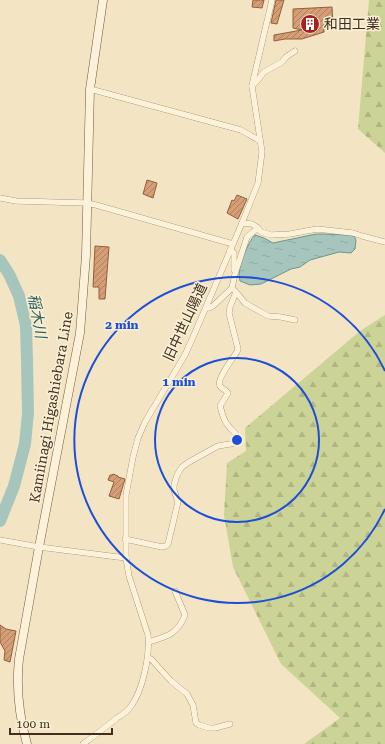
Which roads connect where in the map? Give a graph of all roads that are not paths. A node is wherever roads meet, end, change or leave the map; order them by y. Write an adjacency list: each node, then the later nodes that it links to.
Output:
1 (103, 0): 5 (main road, Kamiinagi Higashiebara Line)
2 (272, 0): 4 (street, 旧中世山陽道)
3 (295, 51): 4 (street)
4 (252, 86): 6 (street, 旧中世山陽道)
5 (90, 89): 6 (street); 8 (main road, Kamiinagi Higashiebara Line)
6 (260, 141): 9 (street, 旧中世山陽道)
7 (0, 198): 8 (street)
8 (86, 203): 12 (street); 19 (main road, Kamiinagi Higashiebara Line)
9 (242, 223): 10 (street); 12 (street, 旧中世山陽道)
10 (258, 228): 11 (street); 13 (street)
11 (385, 242)
12 (232, 247): 13 (street); 15 (street, 旧中世山陽道)
13 (235, 274): 14 (street)
14 (234, 290): 15 (street); 16 (street); 17 (street)
15 (207, 308): 17 (street, 旧中世山陽道)
16 (295, 320)
17 (126, 539): 20 (street, 旧中世山陽道)
18 (0, 540): 19 (street)
19 (39, 547): 20 (street); 25 (main road, Kamiinagi Higashiebara Line)
20 (126, 558): 22 (street, 旧中世山陽道)
21 (175, 591): 22 (street)
22 (149, 642): 23 (street, 旧中世山陽道)
23 (148, 658): 24 (street); 26 (street, 旧中世山陽道)
24 (230, 724)
25 (27, 744)
26 (83, 744)

